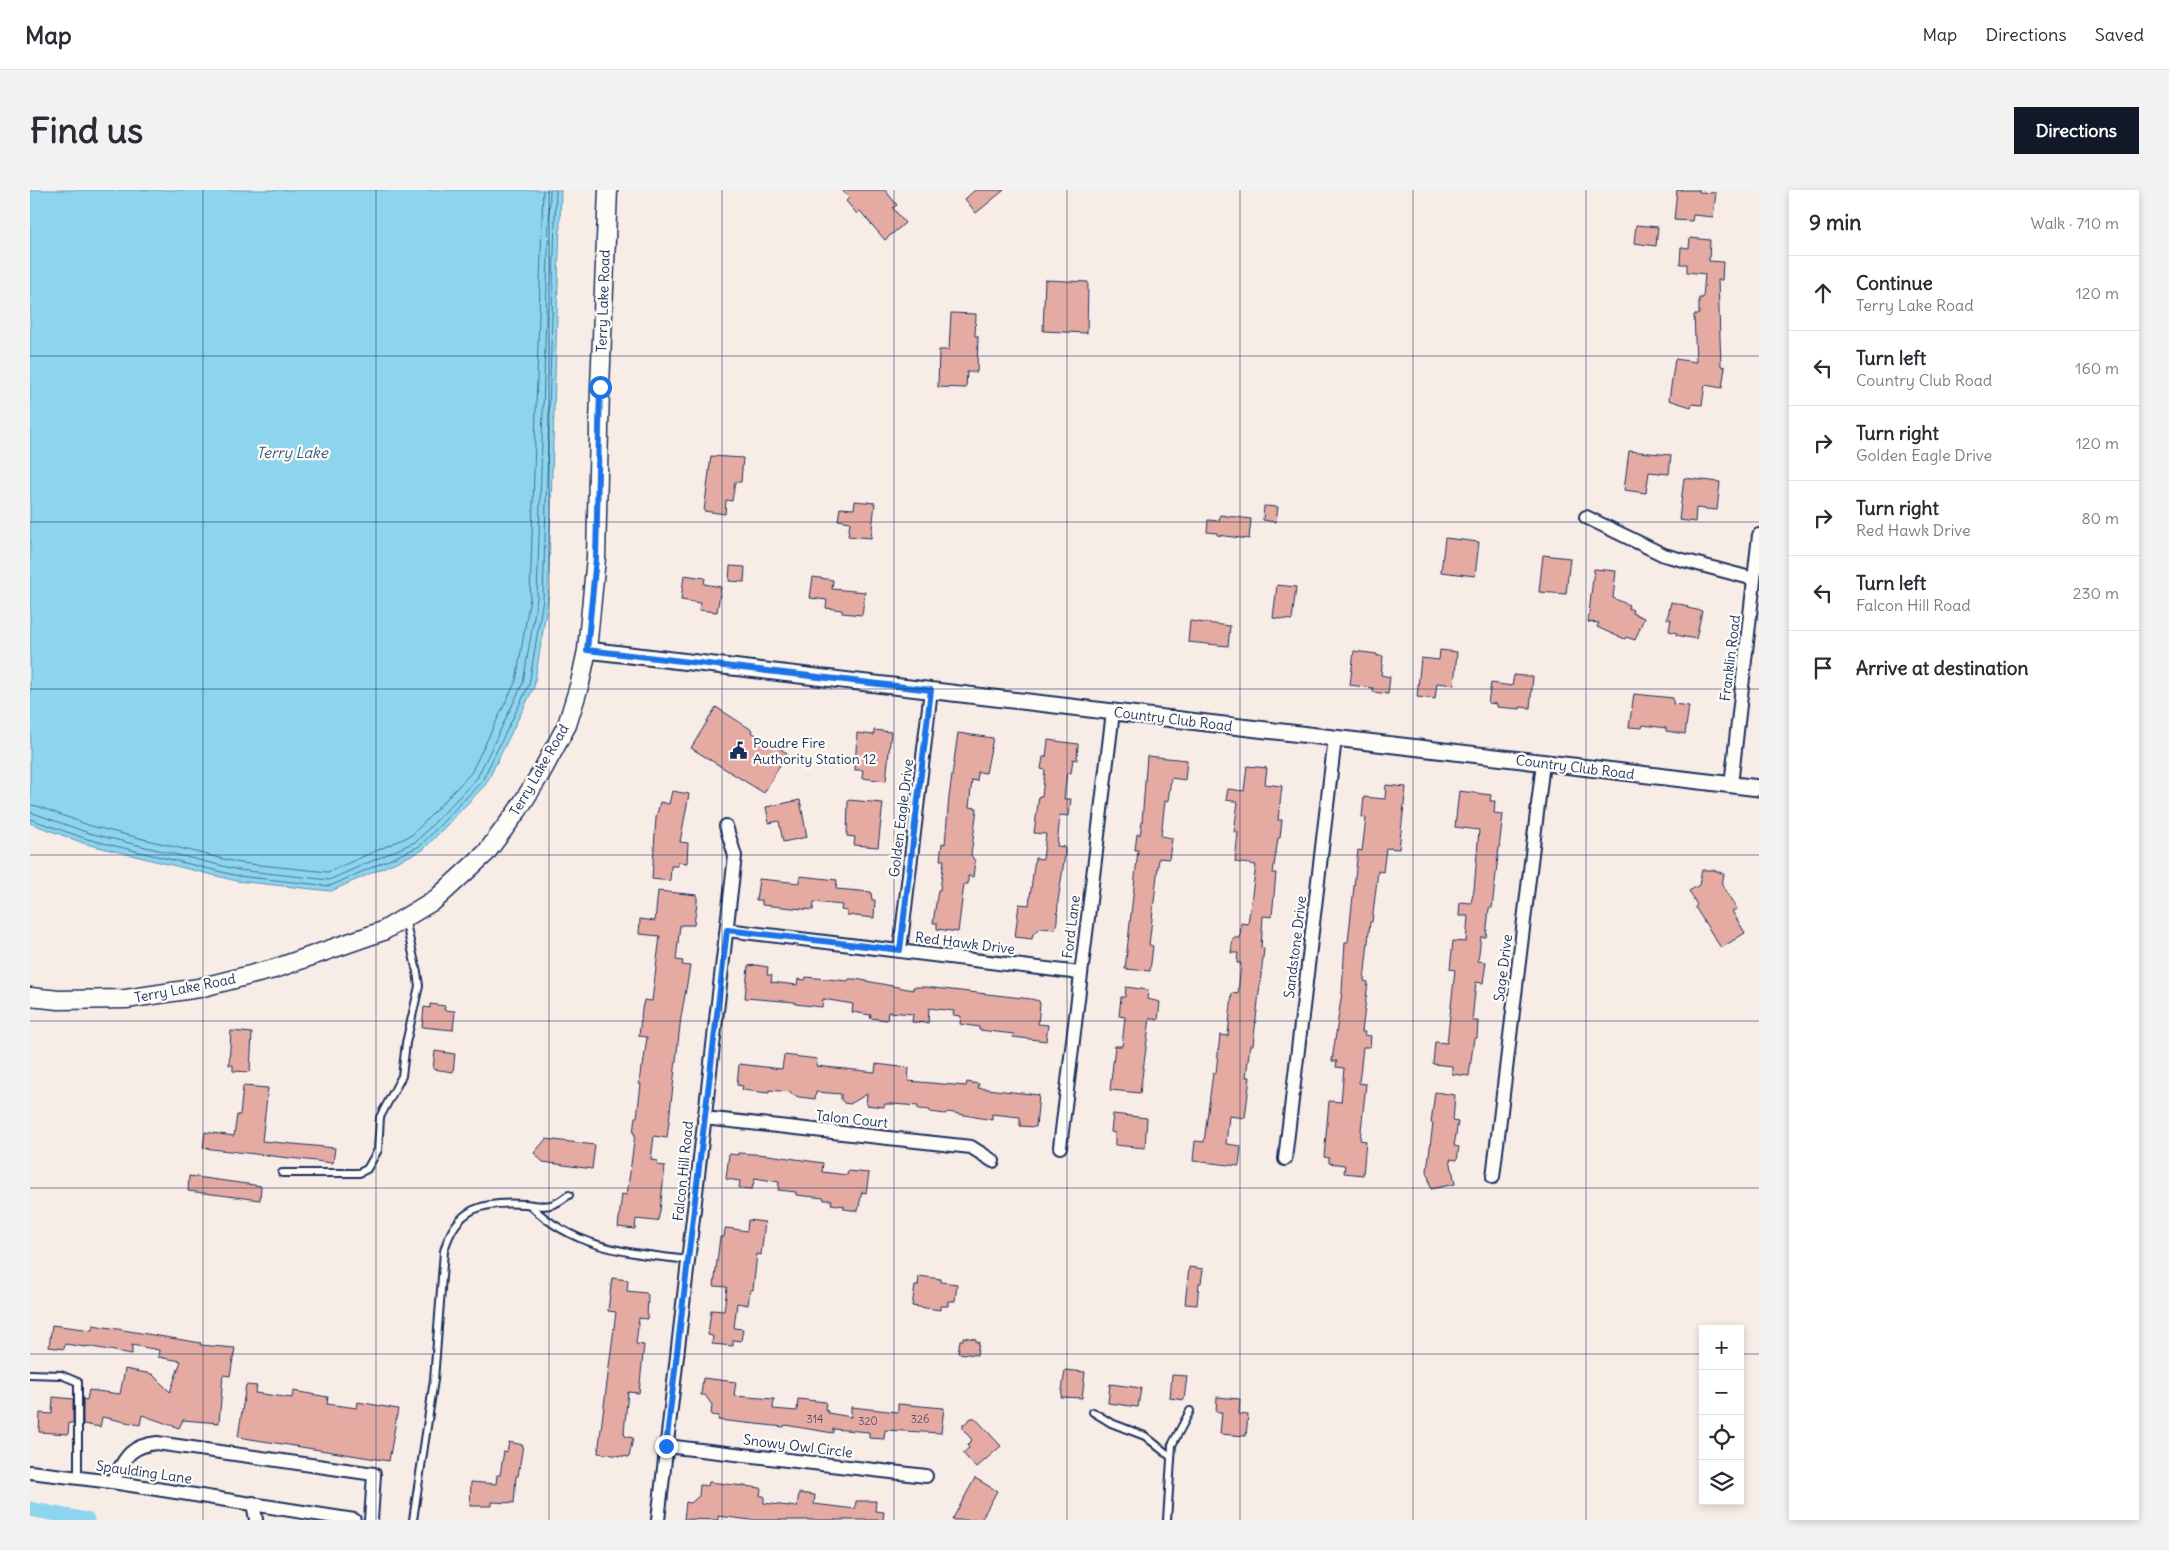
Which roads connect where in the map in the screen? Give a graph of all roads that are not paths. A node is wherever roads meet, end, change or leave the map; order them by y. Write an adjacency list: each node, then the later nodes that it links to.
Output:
1 (608, 190): 5 (main road, Terry Lake Road)
2 (1586, 517): 4 (street)
3 (1759, 535): 4 (street, Franklin Road)
4 (1754, 579): 10 (street, Franklin Road)
5 (587, 650): 6 (street, Country Club Road); 13 (main road, Terry Lake Road)
6 (931, 690): 7 (street, Country Club Road); 15 (street, Golden Eagle Drive)
7 (1113, 712): 8 (street, Country Club Road); 16 (street, Ford Lane)
8 (1335, 738): 9 (street, Country Club Road); 20 (street, Sandstone Drive)
9 (1542, 763): 10 (street, Country Club Road); 23 (street, Sage Drive)
10 (1731, 785): 11 (street, Country Club Road)
11 (1759, 788)
12 (726, 826): 14 (street, Falcon Hill Road)
13 (405, 918): 17 (main road, Terry Lake Road); 22 (lane)
14 (727, 930): 15 (street, Red Hawk Drive); 18 (street, Falcon Hill Road)
15 (900, 950): 16 (street, Red Hawk Drive)
16 (1080, 973): 19 (street, Ford Lane)
17 (30, 997)
18 (704, 1118): 21 (street, Talon Court); 26 (street, Falcon Hill Road)
19 (1060, 1147)
20 (1285, 1159)
21 (993, 1161)
22 (282, 1172)
23 (1493, 1177)
24 (569, 1194): 25 (lane)
25 (530, 1205): 26 (lane); 40 (lane)
26 (688, 1260): 30 (street, Falcon Hill Road)
27 (30, 1374): 34 (lane)
28 (1190, 1411): 31 (lane)
29 (1093, 1412): 31 (lane)
30 (666, 1446): 33 (street, Snowy Owl Circle); 41 (street, Falcon Hill Road)
31 (1171, 1457): 42 (lane)
32 (30, 1472): 34 (street, Spaulding Lane)
33 (926, 1476)
34 (78, 1478): 35 (street, Spaulding Lane)
35 (112, 1482): 36 (street, Spaulding Lane); 39 (street)
36 (253, 1503): 37 (street); 38 (street, Spaulding Lane)
37 (256, 1520)
38 (354, 1520)
39 (371, 1520)
40 (413, 1520)
41 (658, 1520)
42 (1167, 1520)

